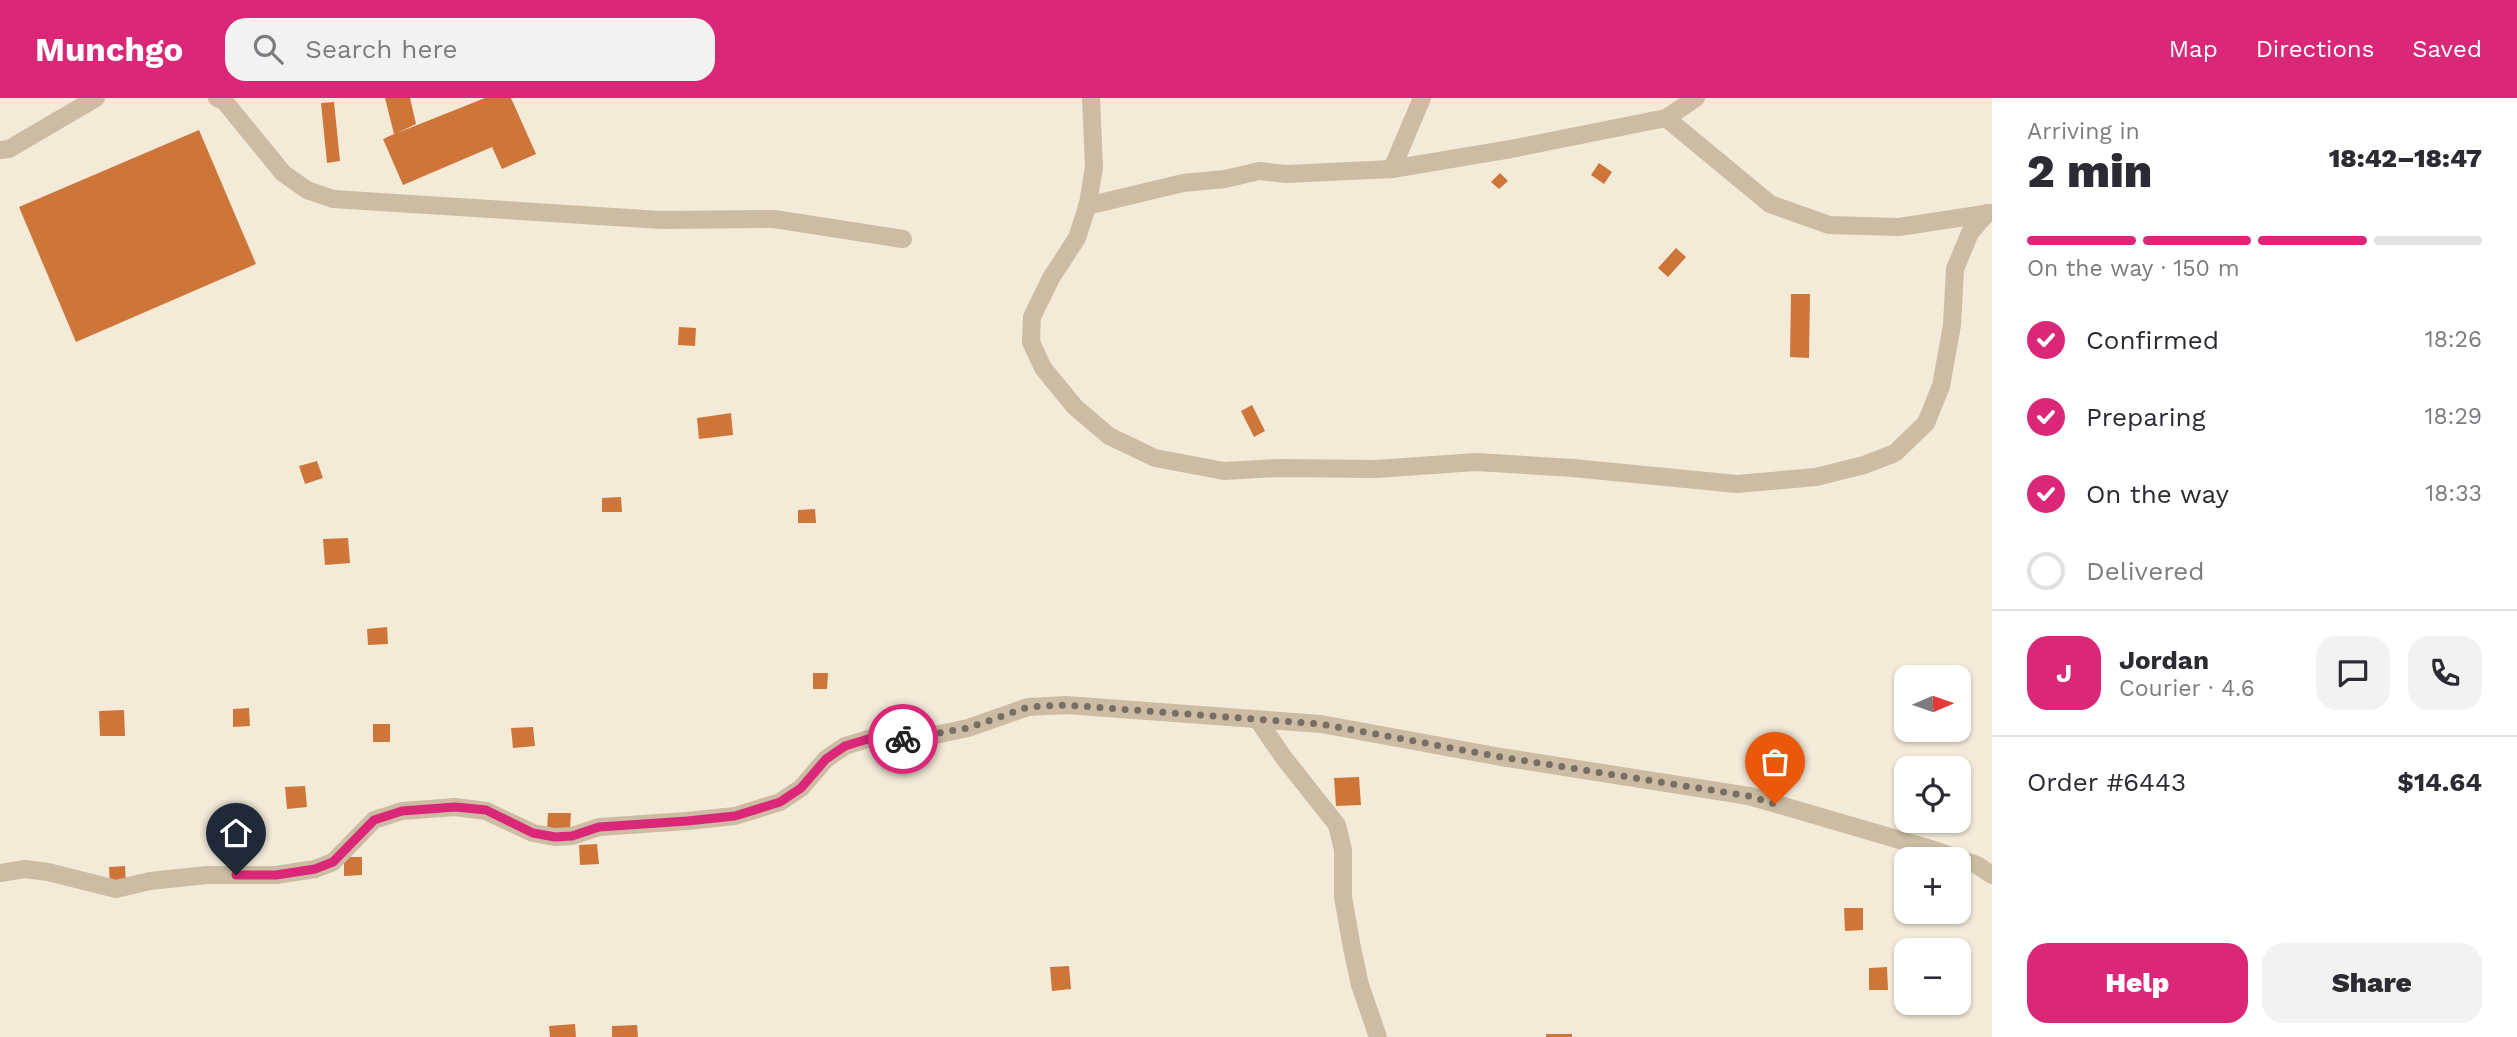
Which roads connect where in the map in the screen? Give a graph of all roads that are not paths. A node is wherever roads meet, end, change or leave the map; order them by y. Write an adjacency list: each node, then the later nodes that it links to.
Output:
1 (96, 98): 7 (street)
2 (217, 98): 11 (street)
3 (1091, 98): 9 (street)
4 (1422, 98): 8 (street)
5 (1696, 98): 6 (street)
6 (1666, 118): 8 (street); 10 (street)
7 (0, 150)
8 (1392, 169): 9 (street)
9 (1087, 206): 10 (street)
10 (1989, 213)
11 (903, 239)
12 (1258, 720): 13 (street); 14 (street); 15 (street)
13 (0, 873)
14 (1992, 875)
15 (1378, 1037)

